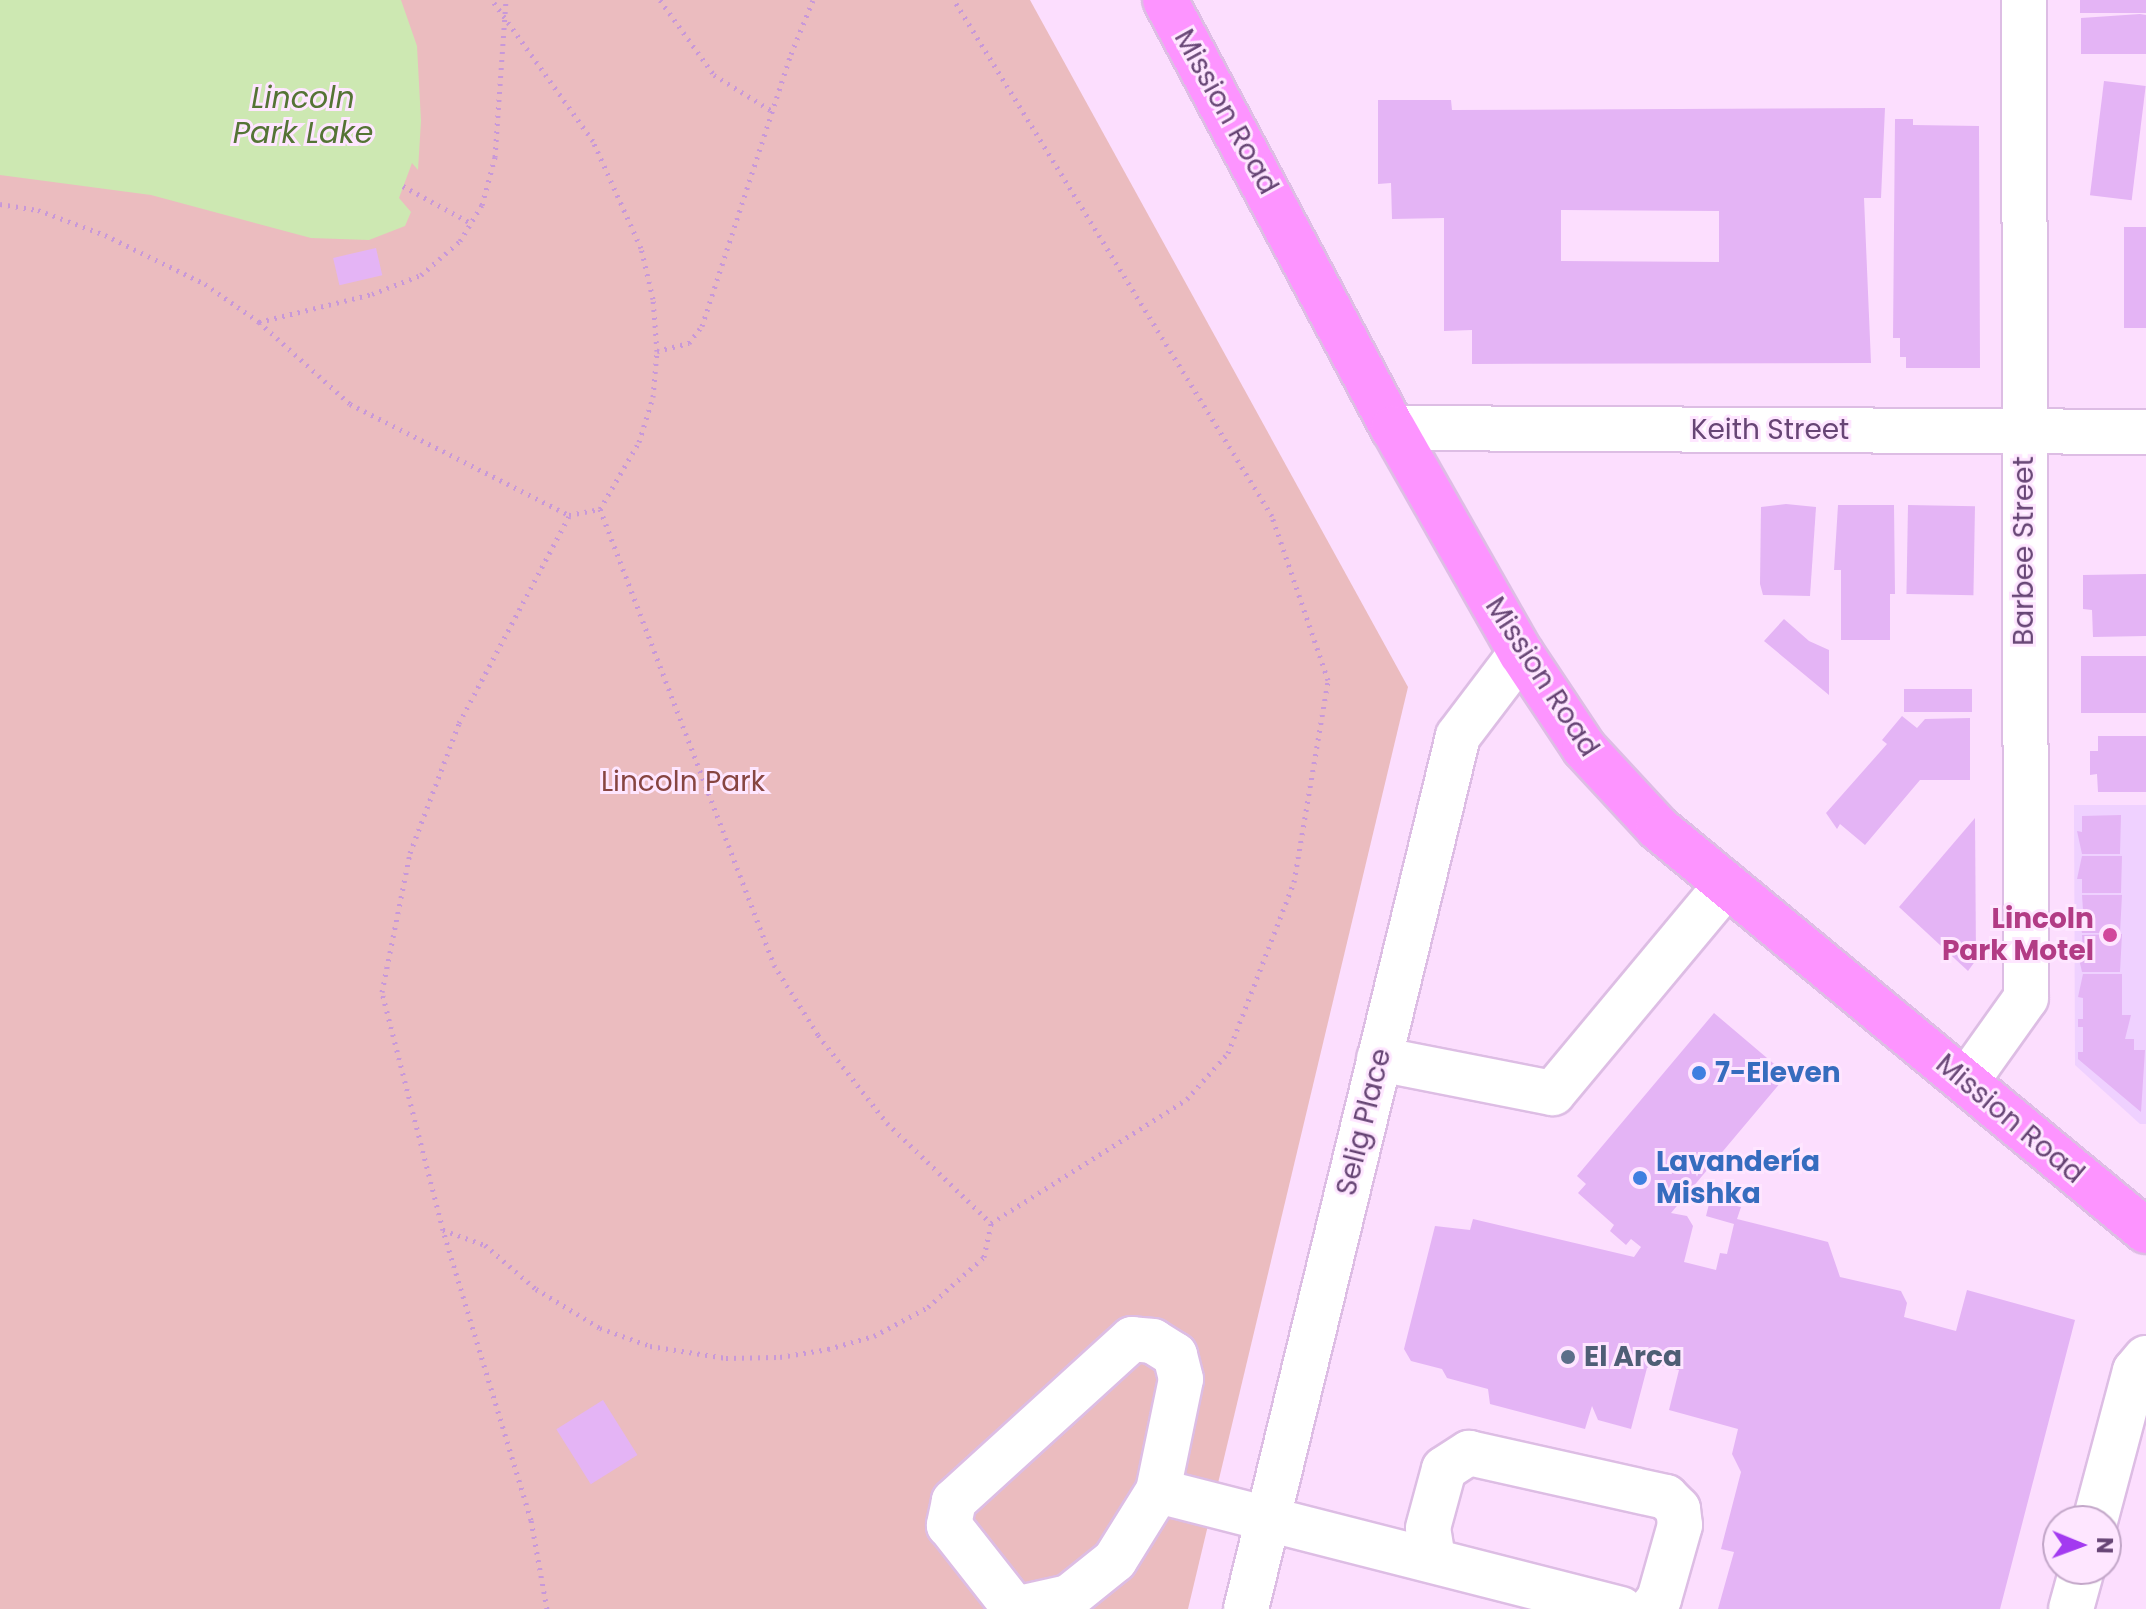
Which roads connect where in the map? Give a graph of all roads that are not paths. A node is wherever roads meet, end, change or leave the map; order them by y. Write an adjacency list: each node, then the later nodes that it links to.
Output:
1 (1165, 0): 3 (main road, Mission Road)
2 (2024, 0): 4 (street, Barbee Street)
3 (1393, 428): 4 (street, Keith Street); 6 (main road, Mission Road)
4 (2023, 432): 5 (street, Keith Street); 9 (street, Barbee Street)
5 (2146, 432)
6 (1521, 653): 7 (main road, Mission Road); 8 (street, Selig Place)
7 (1726, 885): 8 (street); 9 (main road, Mission Road)
8 (1379, 1059): 14 (street, Selig Place)
9 (1966, 1082): 10 (main road, Mission Road)
10 (2146, 1231)
11 (2146, 1358): 13 (street)
12 (1158, 1491): 12 (street); 14 (street)
13 (2099, 1505)
14 (1266, 1521): 15 (street); 17 (street, Selig Place)
15 (1433, 1559): 18 (street); 19 (street)
16 (2078, 1585): 20 (street)
17 (1246, 1609)
18 (1621, 1609)
19 (1651, 1609)
20 (2071, 1609)

